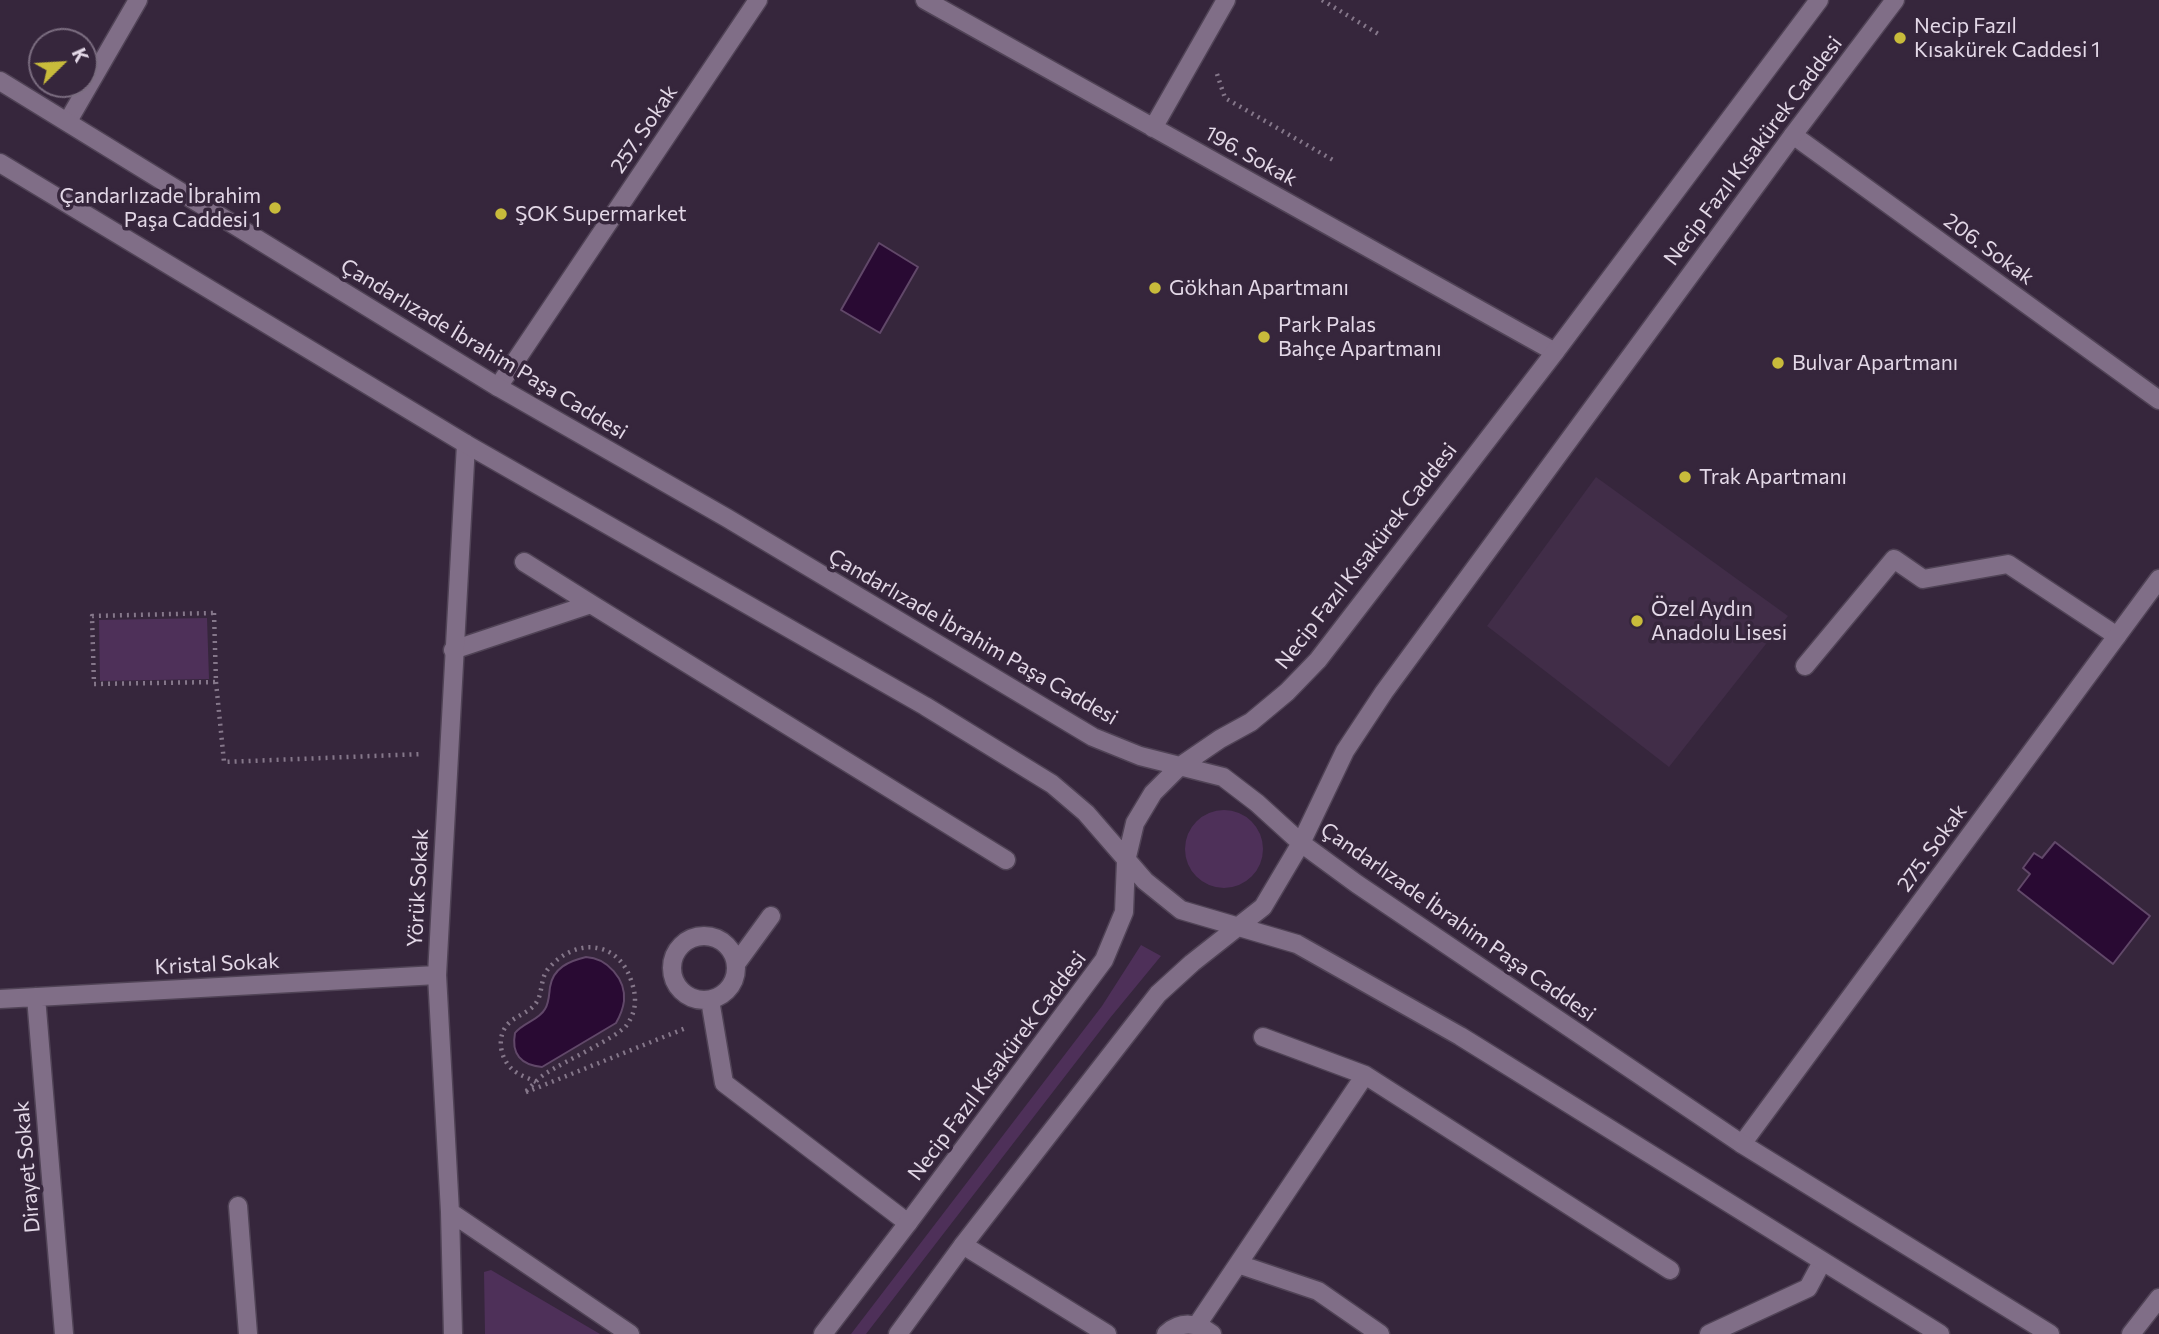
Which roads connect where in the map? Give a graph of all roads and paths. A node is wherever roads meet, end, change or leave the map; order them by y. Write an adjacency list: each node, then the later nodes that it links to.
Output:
1 (138, 0): 11 (main road)
2 (758, 0): 17 (main road, 257. Sokak)
3 (925, 0): 12 (main road, 196. Sokak)
4 (1226, 0): 12 (main road)
5 (1322, 0): 8 (path)
6 (1819, 0): 16 (main road, Necip Fazıl Kısakürek Caddesi)
7 (1895, 0): 13 (main road, Necip Fazıl Kısakürek Caddesi)
8 (1380, 35)
9 (1217, 73): 14 (path)
10 (0, 81): 11 (main road, Çandarlızade İbrahim Paşa Caddesi)
11 (68, 121): 17 (main road, Çandarlızade İbrahim Paşa Caddesi)
12 (1153, 128): 16 (main road, 196. Sokak)
13 (1793, 135): 18 (main road, 206. Sokak); 29 (main road, Necip Fazıl Kısakürek Caddesi)
14 (1333, 160)
15 (0, 163): 19 (main road)
16 (1555, 352): 28 (main road, Necip Fazıl Kısakürek Caddesi)
17 (498, 387): 28 (main road, Çandarlızade İbrahim Paşa Caddesi)
18 (2159, 400)
19 (466, 444): 24 (main road, Yörük Sokak); 31 (main road)
20 (524, 562): 22 (main road)
21 (2159, 579): 23 (main road, 275. Sokak)
22 (591, 604): 24 (main road); 30 (main road)
23 (2117, 636): 25 (main road); 42 (main road, 275. Sokak)
24 (453, 650): 27 (main road, Yörük Sokak)
25 (1805, 666)
26 (216, 682): 26 (path); 27 (path)
27 (448, 754): 35 (main road, Yörük Sokak)
28 (1179, 767): 29 (main road, Çandarlızade İbrahim Paşa Caddesi); 31 (main road, Necip Fazıl Kısakürek Caddesi)
29 (1301, 843): 33 (main road, Necip Fazıl Kısakürek Caddesi); 42 (main road, Çandarlızade İbrahim Paşa Caddesi)
30 (1006, 860)
31 (1126, 861): 33 (main road); 45 (main road, Necip Fazıl Kısakürek Caddesi)
32 (771, 916): 34 (main road)
33 (1238, 927): 46 (main road, Necip Fazıl Kısakürek Caddesi); 47 (main road)
34 (736, 964): 38 (main road); 38 (main road)
35 (437, 975): 36 (main road, Kristal Sokak); 44 (main road, Yörük Sokak)
36 (36, 997): 37 (main road, Kristal Sokak); 52 (main road, Dirayet Sokak)
37 (0, 999)
38 (711, 1008): 41 (path); 45 (main road)
39 (1263, 1037): 40 (main road)
40 (1365, 1074): 48 (main road); 49 (main road)
41 (536, 1082): 41 (path)
42 (1742, 1144): 63 (main road, Çandarlızade İbrahim Paşa Caddesi)
43 (238, 1206): 53 (main road)
44 (450, 1212): 54 (main road, Yörük Sokak); 55 (main road)
45 (908, 1223): 56 (main road, Necip Fazıl Kısakürek Caddesi)
46 (963, 1245): 57 (main road, Necip Fazıl Kısakürek Caddesi); 58 (main road)
47 (1822, 1262): 61 (main road); 62 (main road)
48 (1238, 1264): 51 (main road); 60 (main road)
49 (1670, 1270)
50 (2159, 1298): 64 (main road)
51 (1205, 1329): 59 (main road)
52 (64, 1334)
53 (248, 1334)
54 (453, 1334)
55 (630, 1334)
56 (823, 1334)
57 (898, 1334)
58 (1107, 1334)
59 (1166, 1334)
60 (1380, 1334)
61 (1709, 1334)
62 (1940, 1334)
63 (2050, 1334)
64 (2131, 1334)

